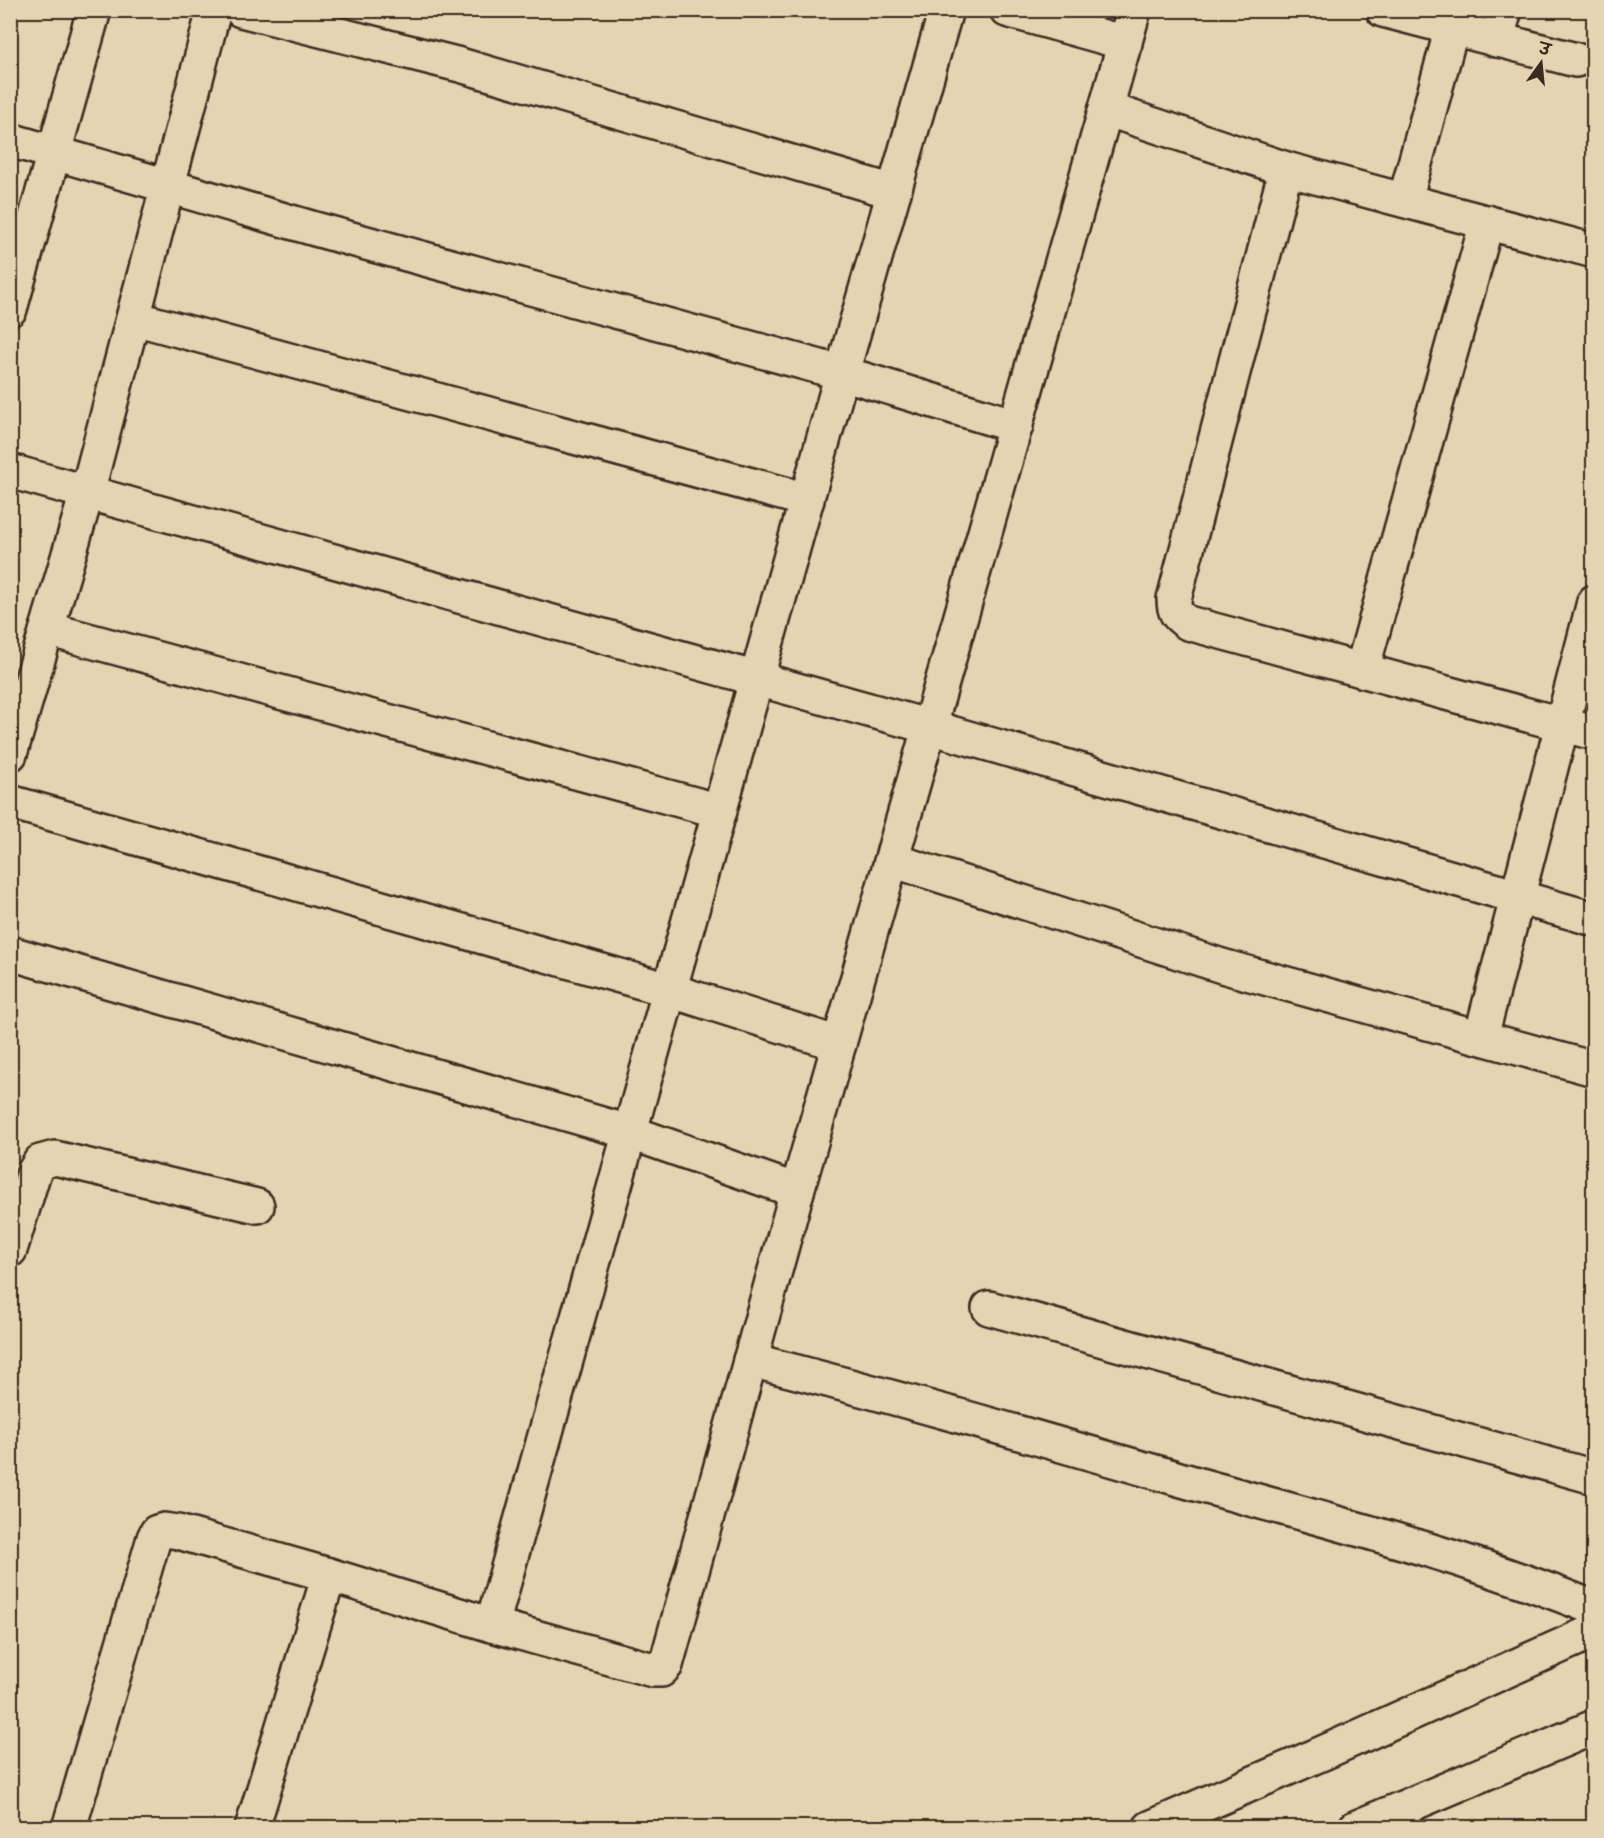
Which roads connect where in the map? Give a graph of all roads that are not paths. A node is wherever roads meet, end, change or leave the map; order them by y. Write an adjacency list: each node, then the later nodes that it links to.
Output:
1 (94, 10): 14 (street)
2 (214, 10): 16 (street)
3 (241, 10): 17 (street)
4 (946, 10): 17 (street)
5 (1007, 10): 10 (street)
6 (1134, 10): 10 (street)
7 (1383, 10): 9 (street)
8 (1501, 25): 9 (street); 11 (street)
9 (1452, 28): 18 (street)
10 (1125, 43): 12 (street)
11 (1576, 60)
12 (1106, 109): 15 (street); 24 (street)
13 (10, 140): 14 (street)
14 (55, 153): 16 (street); 21 (street)
15 (1286, 169): 18 (street); 30 (street)
16 (169, 186): 22 (street); 23 (street)
17 (894, 192): 23 (street)
18 (1405, 200): 19 (street)
19 (1487, 222): 20 (street); 30 (street)
20 (1593, 251)
21 (12, 296)
22 (134, 318): 26 (street); 27 (street)
23 (842, 373): 24 (street); 27 (street)
24 (1016, 426): 33 (street)
25 (10, 471): 26 (street)
26 (87, 493): 29 (street); 31 (street)
27 (807, 500): 31 (street)
28 (1593, 602): 32 (street)
29 (47, 629): 35 (street); 37 (street)
30 (1362, 670): 32 (street)
31 (756, 679): 33 (street); 37 (street)
32 (1562, 725): 34 (street); 39 (street)
33 (930, 727): 38 (street); 39 (street)
34 (1593, 733)
35 (10, 754)
36 (10, 802): 42 (street)
37 (720, 811): 42 (street)
38 (892, 861): 43 (street); 44 (street)
39 (1517, 898): 40 (street); 43 (street)
40 (1593, 920)
41 (10, 952): 46 (street)
42 (669, 990): 44 (street); 46 (street)
43 (1481, 1037): 45 (street)
44 (839, 1044): 47 (street)
45 (1593, 1069)
46 (629, 1132): 47 (street); 55 (street)
47 (797, 1191): 51 (street)
48 (257, 1206): 49 (street)
49 (10, 1250)
50 (989, 1308): 52 (street)
51 (750, 1360): 54 (street); 55 (street)
52 (1593, 1477)
53 (329, 1575): 55 (street); 58 (street); 59 (street)
54 (1593, 1608)
55 (492, 1625)
56 (1593, 1631): 60 (street)
57 (1593, 1727): 61 (street)
58 (69, 1827)
59 (252, 1827)
60 (1150, 1827)
61 (1355, 1827)

